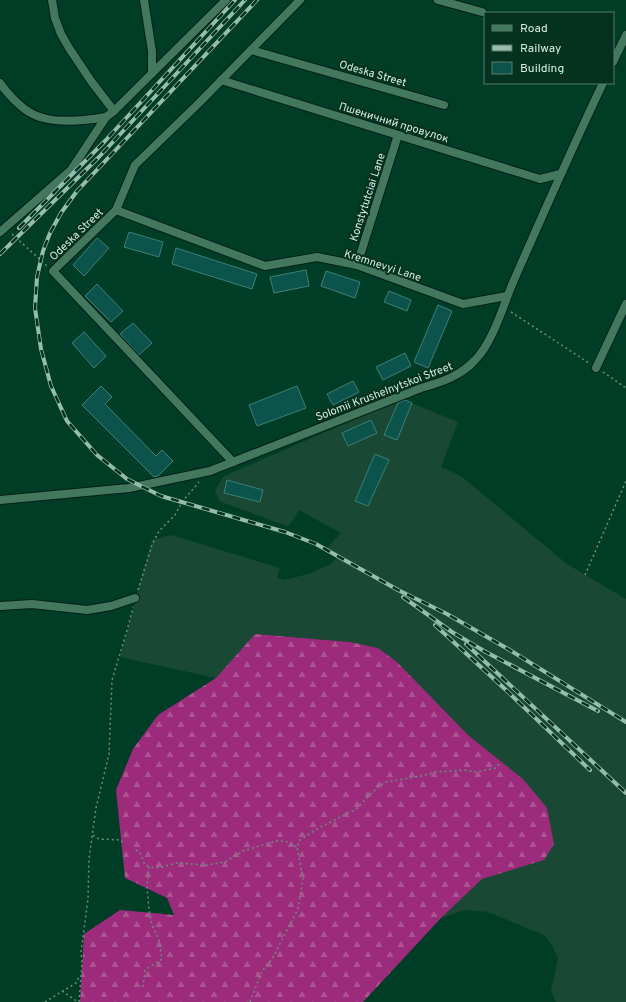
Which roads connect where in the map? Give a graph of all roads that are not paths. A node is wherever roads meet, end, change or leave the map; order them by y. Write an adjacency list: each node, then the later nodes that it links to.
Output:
1 (52, 0): 15 (street)
2 (144, 0): 10 (street)
3 (226, 0): 10 (street)
4 (300, 0): 8 (street, Odeska Street)
5 (438, 0): 6 (street)
6 (482, 12)
7 (626, 35): 9 (street)
8 (251, 50): 11 (street, Odeska Street); 14 (street, Odeska Street)
9 (614, 60)
10 (152, 73): 15 (street)
11 (221, 80): 17 (street, Пшеничний провулок); 19 (street, Odeska Street)
12 (0, 84): 16 (street)
13 (603, 84): 18 (street, Solomii Krushelnytskoi Street)
14 (444, 105)
15 (114, 111): 16 (street)
16 (106, 117): 20 (street)
17 (398, 135): 18 (street, Пшеничний провулок); 21 (street, Konstytutciai Lane)
18 (560, 174): 22 (street, Solomii Krushelnytskoi Street)
19 (116, 210): 21 (street, Kremnevyi Lane); 25 (street, Odeska Street)
20 (3, 229)
21 (357, 265): 22 (street, Kremnevyi Lane)
22 (507, 296): 25 (street, Solomii Krushelnytskoi Street)
23 (626, 304): 24 (street)
24 (596, 368)
25 (233, 462): 26 (street, Solomii Krushelnytskoi Street)
26 (0, 500)
27 (135, 598): 28 (street)
28 (0, 606)

